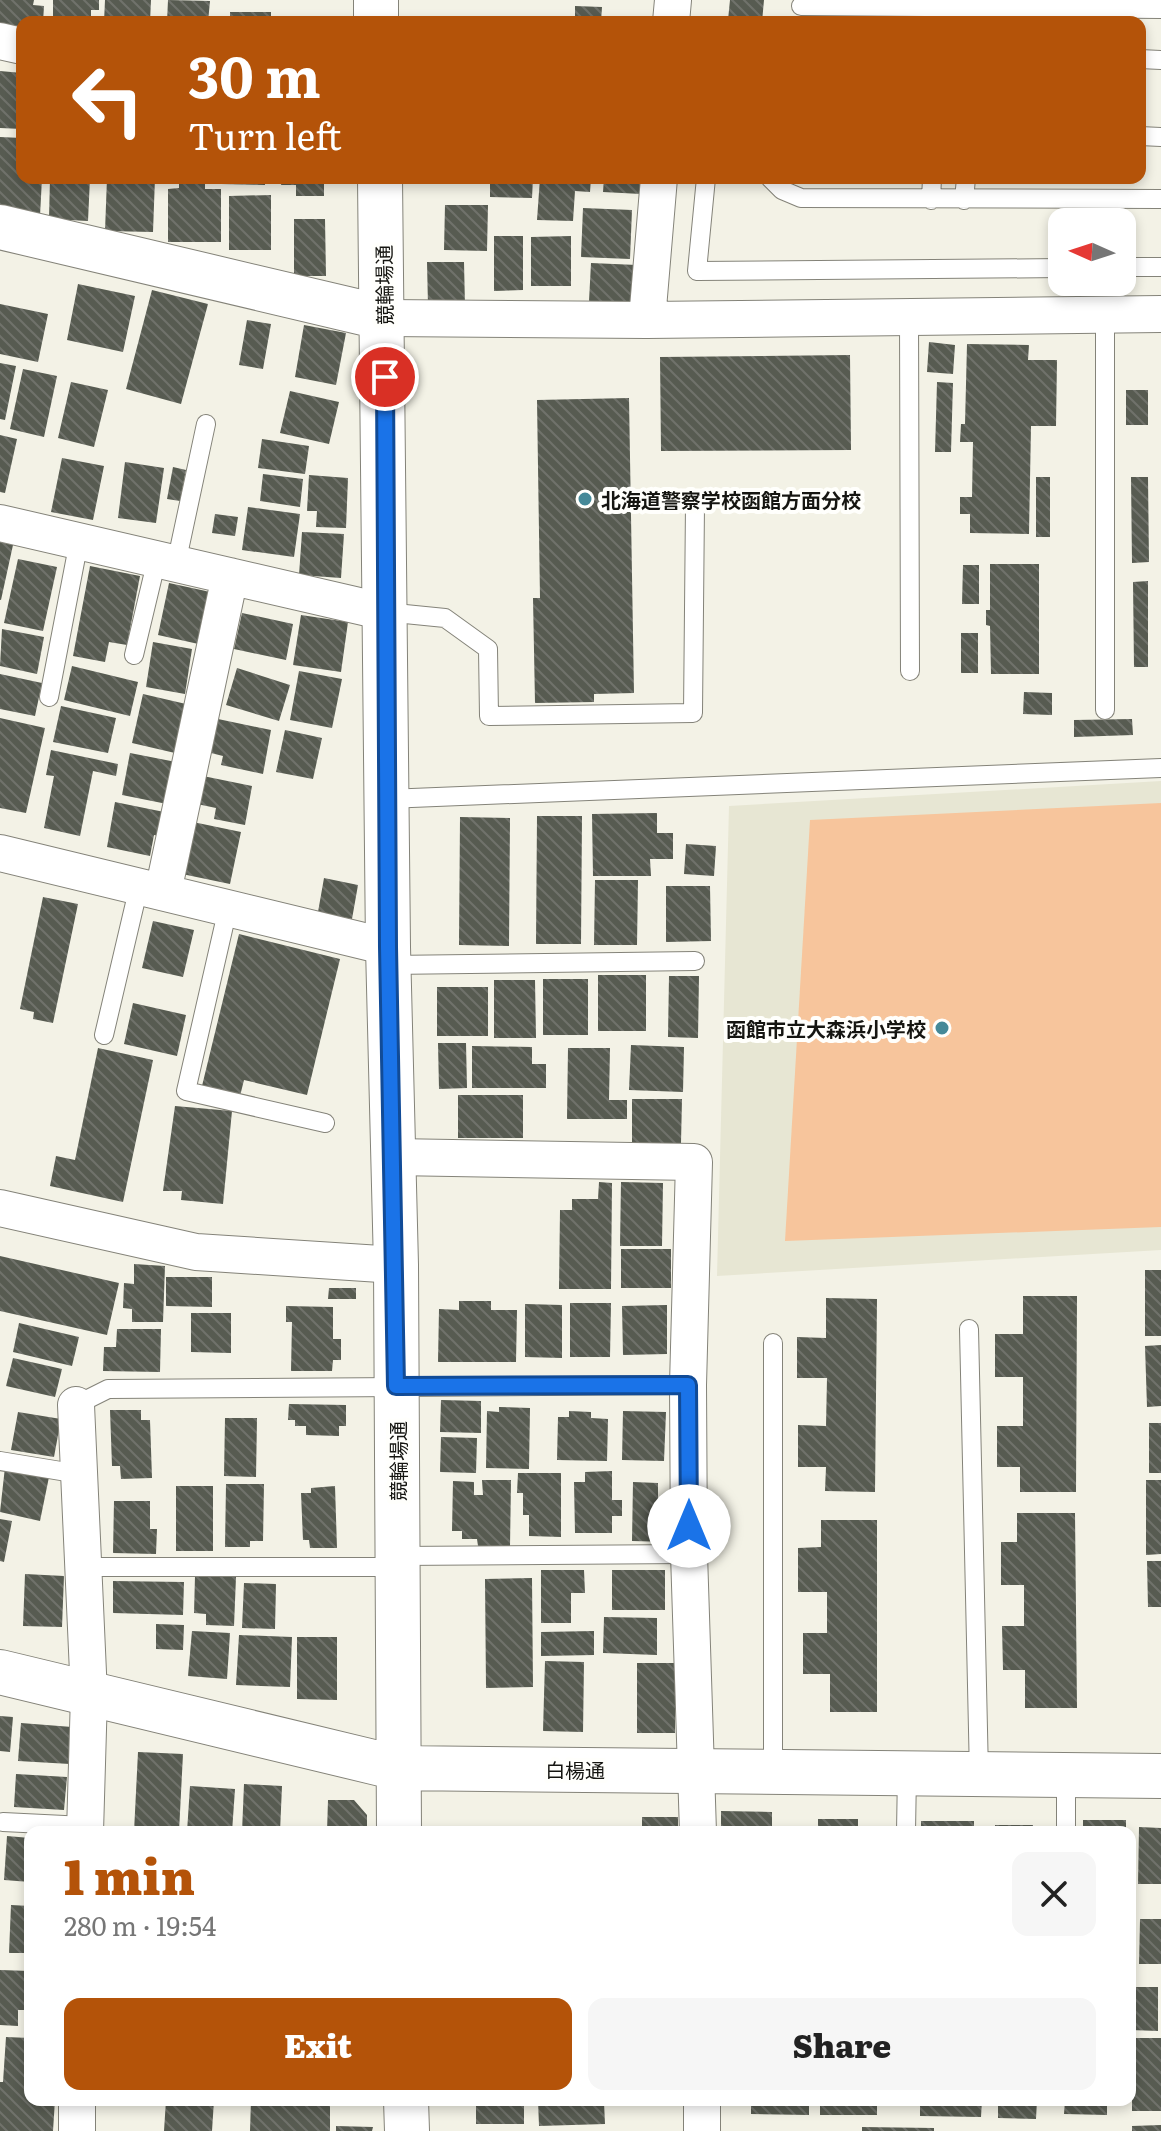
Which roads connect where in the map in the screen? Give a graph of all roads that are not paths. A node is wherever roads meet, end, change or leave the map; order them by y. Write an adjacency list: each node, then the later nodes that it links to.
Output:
1 (845, 3): 4 (lane); 6 (lane)
2 (1154, 6): 5 (lane)
3 (799, 9): 6 (lane)
4 (871, 9): 5 (lane)
5 (978, 10)
6 (824, 14)
7 (380, 184): 23 (street, 競輪場通)
8 (658, 184): 24 (street)
9 (705, 184): 19 (lane)
10 (776, 184): 14 (lane)
11 (932, 184): 14 (lane)
12 (965, 184): 15 (lane)
13 (1161, 199): 15 (lane)
14 (931, 200): 15 (lane)
15 (964, 200)
16 (0, 227): 23 (street)
17 (1136, 267): 18 (lane)
18 (1161, 267)
19 (1048, 268)
20 (1105, 314): 21 (street); 22 (street); 35 (lane)
21 (1161, 314)
22 (909, 317): 24 (street); 33 (lane)
23 (385, 318): 24 (street); 31 (street, 競輪場通)
24 (647, 320)
25 (206, 424): 29 (lane)
26 (695, 505): 31 (lane)
27 (0, 523): 28 (street)
28 (79, 541): 29 (street); 34 (lane)
29 (167, 562): 30 (street); 32 (lane)
30 (230, 576): 31 (street); 39 (street)
31 (385, 612): 37 (street, 競輪場通)
32 (134, 655)
33 (910, 671)
34 (49, 697)
35 (1105, 710)
36 (1161, 768): 37 (lane)
37 (387, 799): 41 (street, 競輪場通)
38 (0, 853): 39 (street)
39 (151, 889): 40 (street); 43 (lane)
40 (228, 908): 41 (street); 44 (lane)
41 (388, 956): 42 (lane); 45 (street, 競輪場通)
42 (695, 961)
43 (104, 1035)
44 (325, 1123)
45 (394, 1157): 47 (street, 競輪場通); 50 (street)
46 (0, 1208): 47 (street)
47 (396, 1265): 51 (street, 競輪場通)
48 (969, 1329): 64 (lane)
49 (773, 1343): 62 (lane)
50 (688, 1385): 51 (lane); 55 (street)
51 (396, 1386): 52 (lane); 56 (street, 競輪場通)
52 (76, 1405): 54 (street)
53 (0, 1461): 54 (lane)
54 (79, 1474): 57 (street)
55 (689, 1554): 56 (lane); 61 (street)
56 (397, 1562): 57 (lane); 60 (street, 競輪場通)
57 (83, 1567): 59 (street)
58 (0, 1672): 59 (street, 白楊通)
59 (89, 1695): 60 (street, 白楊通); 69 (street)
60 (398, 1768): 61 (street, 白楊通); 70 (street, 競輪場通)
61 (697, 1770): 62 (street, 白楊通); 71 (street)
62 (773, 1771): 63 (street, 白楊通)
63 (907, 1773): 64 (street, 白楊通); 72 (lane)
64 (979, 1774): 65 (street, 白楊通)
65 (1066, 1775): 66 (street, 白楊通); 73 (lane)
66 (1161, 1776)
67 (3, 1822): 68 (lane)
68 (50, 1826)
69 (85, 1826)
70 (399, 1826)
71 (698, 1826)
72 (906, 1826)
73 (1066, 1826)
74 (77, 2106): 77 (street)
75 (406, 2106): 78 (street)
76 (702, 2106): 79 (street)
77 (77, 2131)
78 (407, 2131)
79 (702, 2131)

